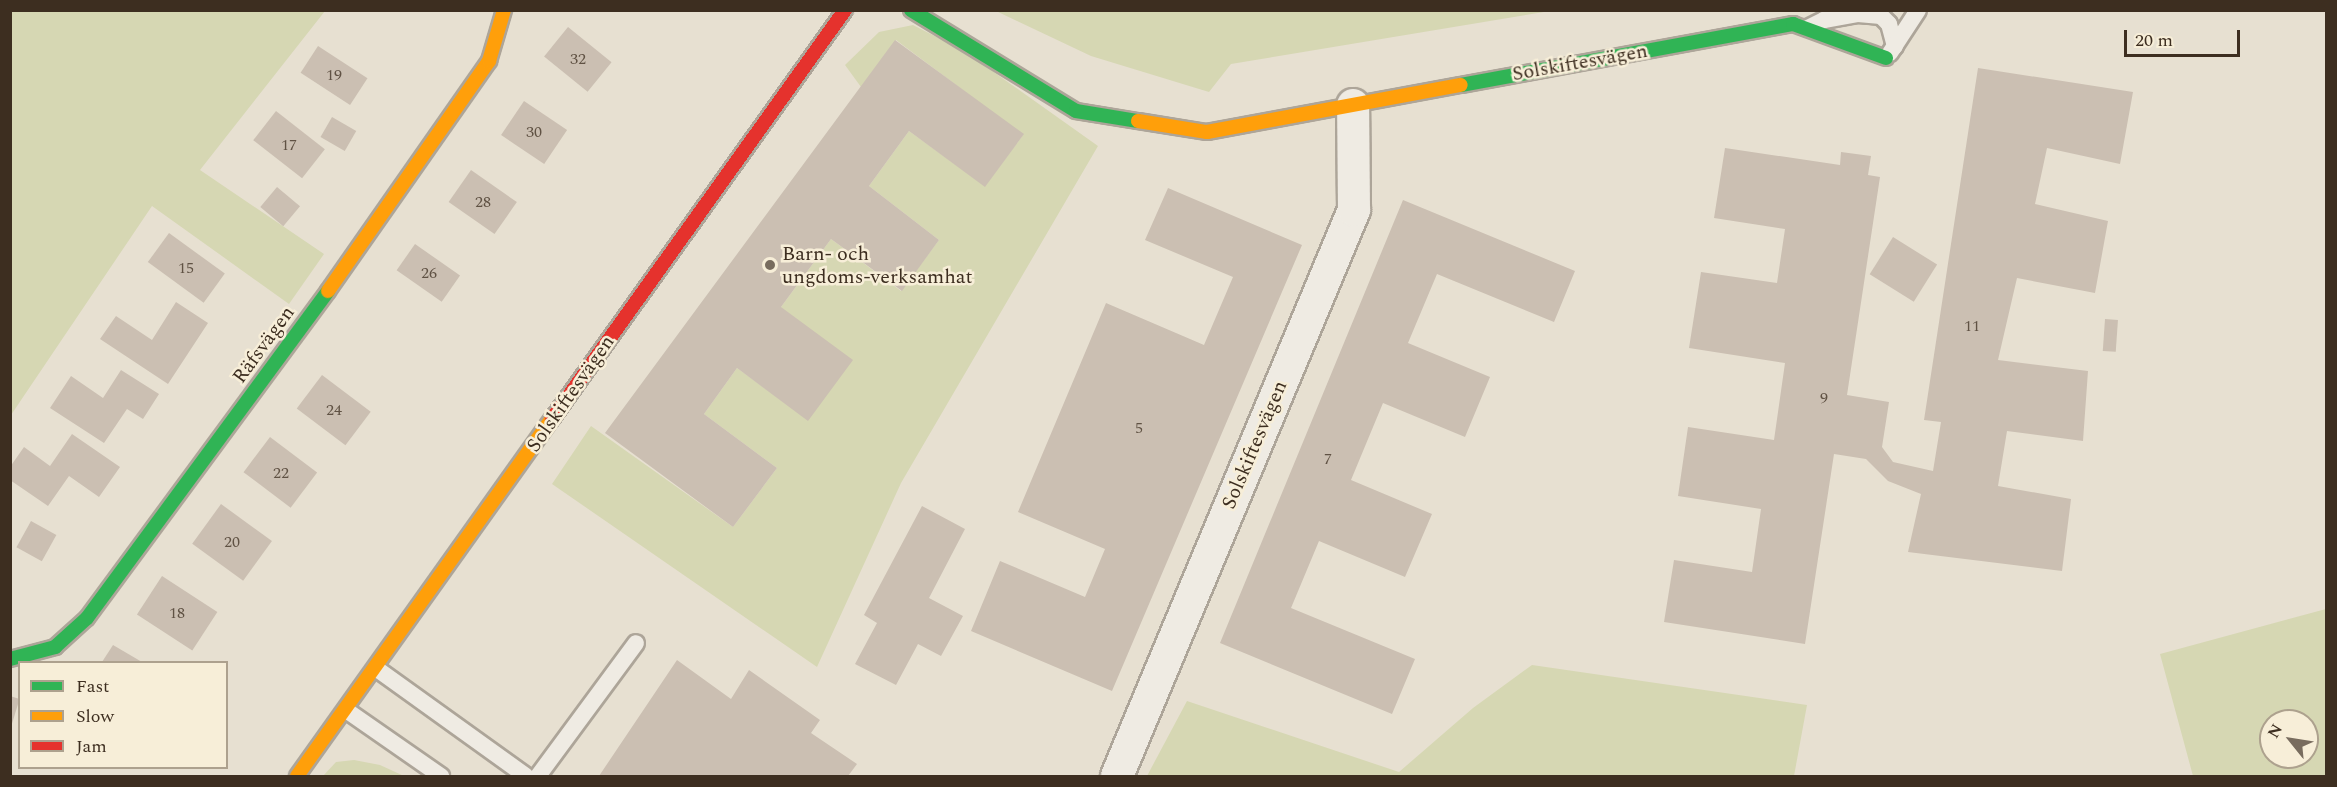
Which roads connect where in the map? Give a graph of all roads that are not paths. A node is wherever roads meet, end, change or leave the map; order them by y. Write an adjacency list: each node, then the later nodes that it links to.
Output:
1 (504, 10): 9 (street, Räfsvägen)
2 (845, 10): 10 (street, Solskiftesvägen)
3 (911, 10): 7 (street, Solskiftesvägen)
4 (1918, 10): 6 (lane)
5 (1806, 29): 6 (street, Solskiftesvägen); 6 (lane, Solskiftesvägen); 7 (street, Solskiftesvägen)
6 (1891, 52)
7 (1353, 105): 16 (street, Solskiftesvägen)
8 (636, 643): 15 (lane)
9 (10, 659)
10 (377, 669): 11 (street, Solskiftesvägen); 14 (lane)
11 (346, 710): 12 (street, Solskiftesvägen); 13 (lane)
12 (297, 777)
13 (441, 777)
14 (526, 777)
15 (538, 777)
16 (1117, 777)

